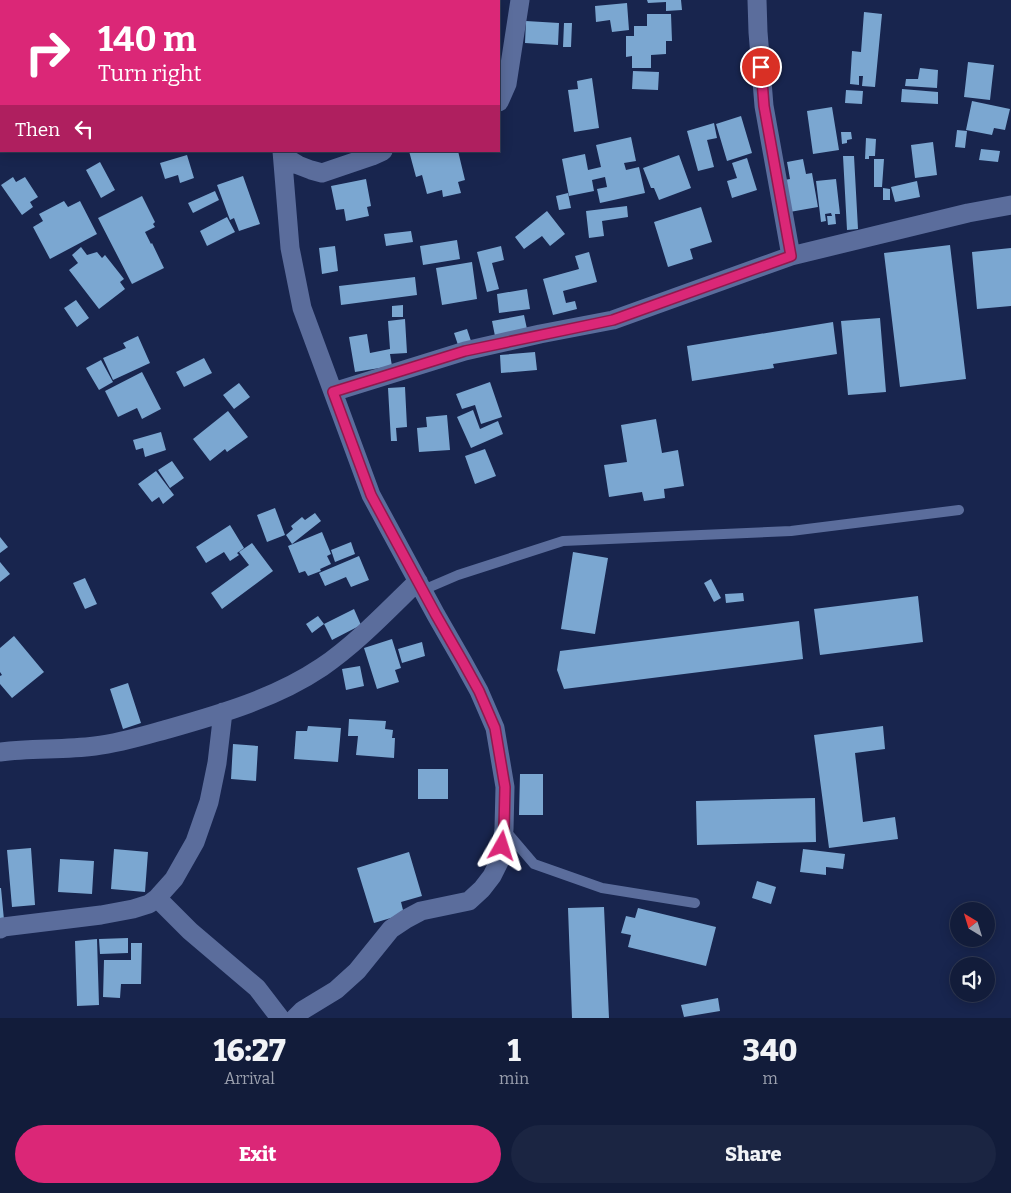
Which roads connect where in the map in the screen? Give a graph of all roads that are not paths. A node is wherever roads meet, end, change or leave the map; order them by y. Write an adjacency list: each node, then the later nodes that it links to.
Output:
1 (520, 0): 3 (street)
2 (757, 0): 7 (street)
3 (500, 100)
4 (381, 152): 5 (street)
5 (282, 154): 8 (street)
6 (1011, 205): 7 (street)
7 (791, 256): 8 (street)
8 (333, 392): 10 (street)
9 (959, 510): 10 (lane)
10 (420, 586): 11 (street); 13 (street)
11 (223, 712): 12 (street); 14 (street)
12 (0, 752)
13 (504, 829): 15 (lane); 18 (street)
14 (157, 898): 16 (street); 17 (street)
15 (695, 903)
16 (0, 929)
17 (280, 1018)
18 (295, 1018)

